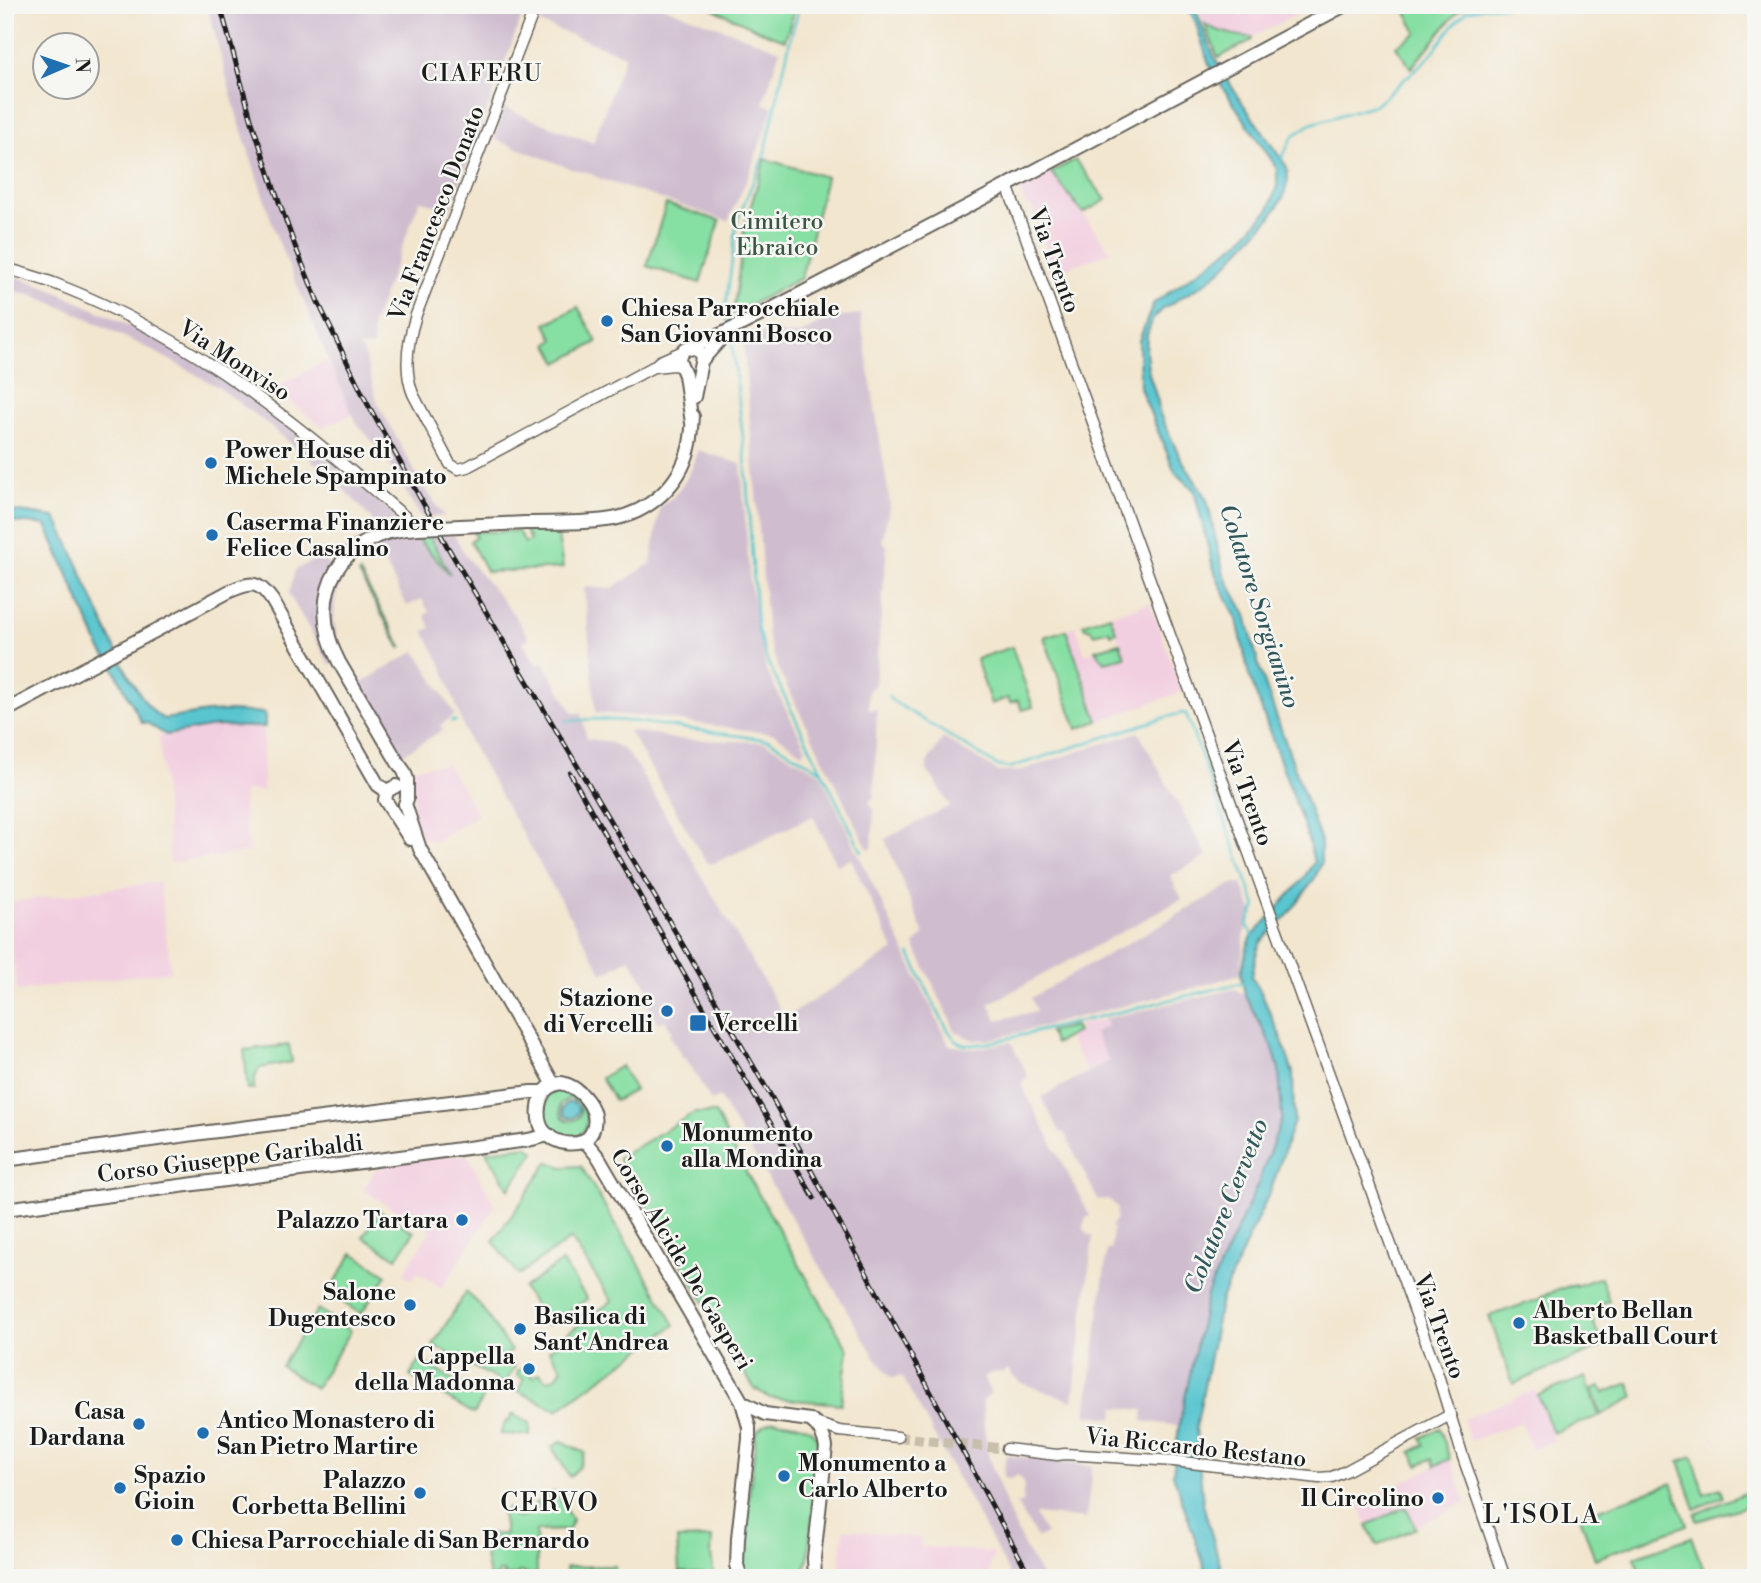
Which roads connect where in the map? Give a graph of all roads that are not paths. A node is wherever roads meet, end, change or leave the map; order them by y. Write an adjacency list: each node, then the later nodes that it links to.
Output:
1 (536, 5): 8 (street, Via Francesco Donato)
2 (1345, 5): 3 (main road)
3 (1007, 185): 5 (main road); 21 (street, Via Trento)
4 (5, 268): 11 (street, Via Monviso)
5 (729, 330): 6 (main road); 7 (main road)
6 (686, 350): 7 (main road); 8 (street); 9 (main road)
7 (701, 364): 9 (main road); 10 (main road)
8 (653, 367): 9 (street)
9 (683, 368): 10 (main road)
10 (692, 422): 11 (main road, bridge)
11 (418, 528): 13 (main road)
12 (5, 712): 13 (main road)
13 (399, 794): 14 (main road); 14 (main road)
14 (419, 849): 15 (main road)
15 (549, 1088): 16 (main road); 17 (main road); 18 (main road, Corso Giuseppe Garibaldi)
16 (549, 1135): 17 (main road); 19 (main road, Corso Giuseppe Garibaldi)
17 (584, 1140): 20 (main road, Corso Alcide De Gasperi)
18 (5, 1160)
19 (5, 1209)
20 (742, 1402): 22 (main road); 26 (main road, Corso Alcide De Gasperi)
21 (1450, 1415): 28 (street, Via Riccardo Restano); 33 (street, Via Trento)
22 (772, 1416): 23 (main road); 26 (main road)
23 (815, 1423): 24 (street); 27 (main road)
24 (839, 1431): 25 (street); 27 (street)
25 (898, 1437)
26 (749, 1439): 30 (main road, Corso Alcide De Gasperi)
27 (826, 1447): 29 (main road)
28 (1007, 1450)
29 (814, 1558): 31 (main road); 32 (main road)
30 (741, 1578)
31 (803, 1578)
32 (815, 1578)
33 (1505, 1578)

